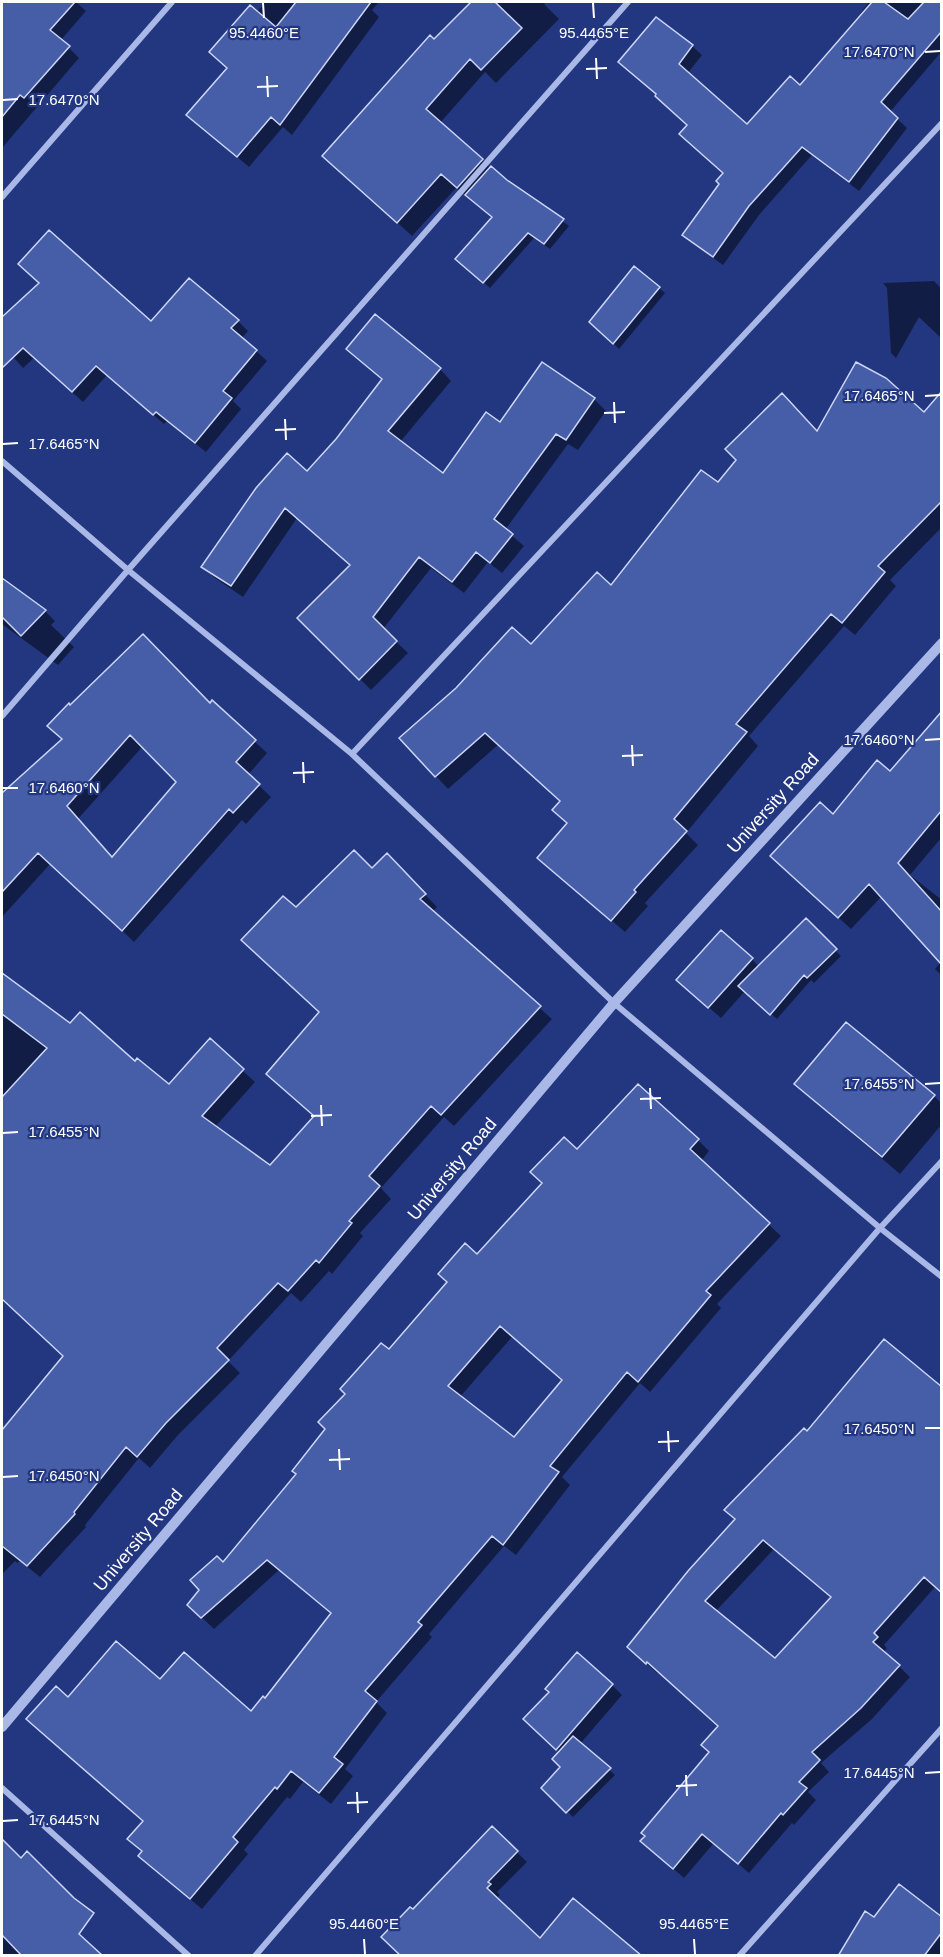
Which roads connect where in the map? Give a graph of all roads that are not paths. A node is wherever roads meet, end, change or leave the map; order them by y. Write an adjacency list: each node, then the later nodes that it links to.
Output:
1 (172, 2): 4 (street)
2 (628, 2): 6 (street)
3 (942, 123): 9 (street)
4 (2, 197)
5 (2, 461): 6 (street)
6 (128, 570): 8 (street); 9 (street)
7 (942, 643): 10 (street, University Road)
8 (2, 717)
9 (352, 754): 10 (street)
10 (614, 1003): 12 (street); 14 (street, University Road)
11 (942, 1161): 12 (street)
12 (880, 1228): 13 (street); 18 (street)
13 (942, 1277)
14 (2, 1727)
15 (942, 1728): 19 (street)
16 (2, 1788): 17 (street)
17 (189, 1956)
18 (255, 1956)
19 (739, 1956)

